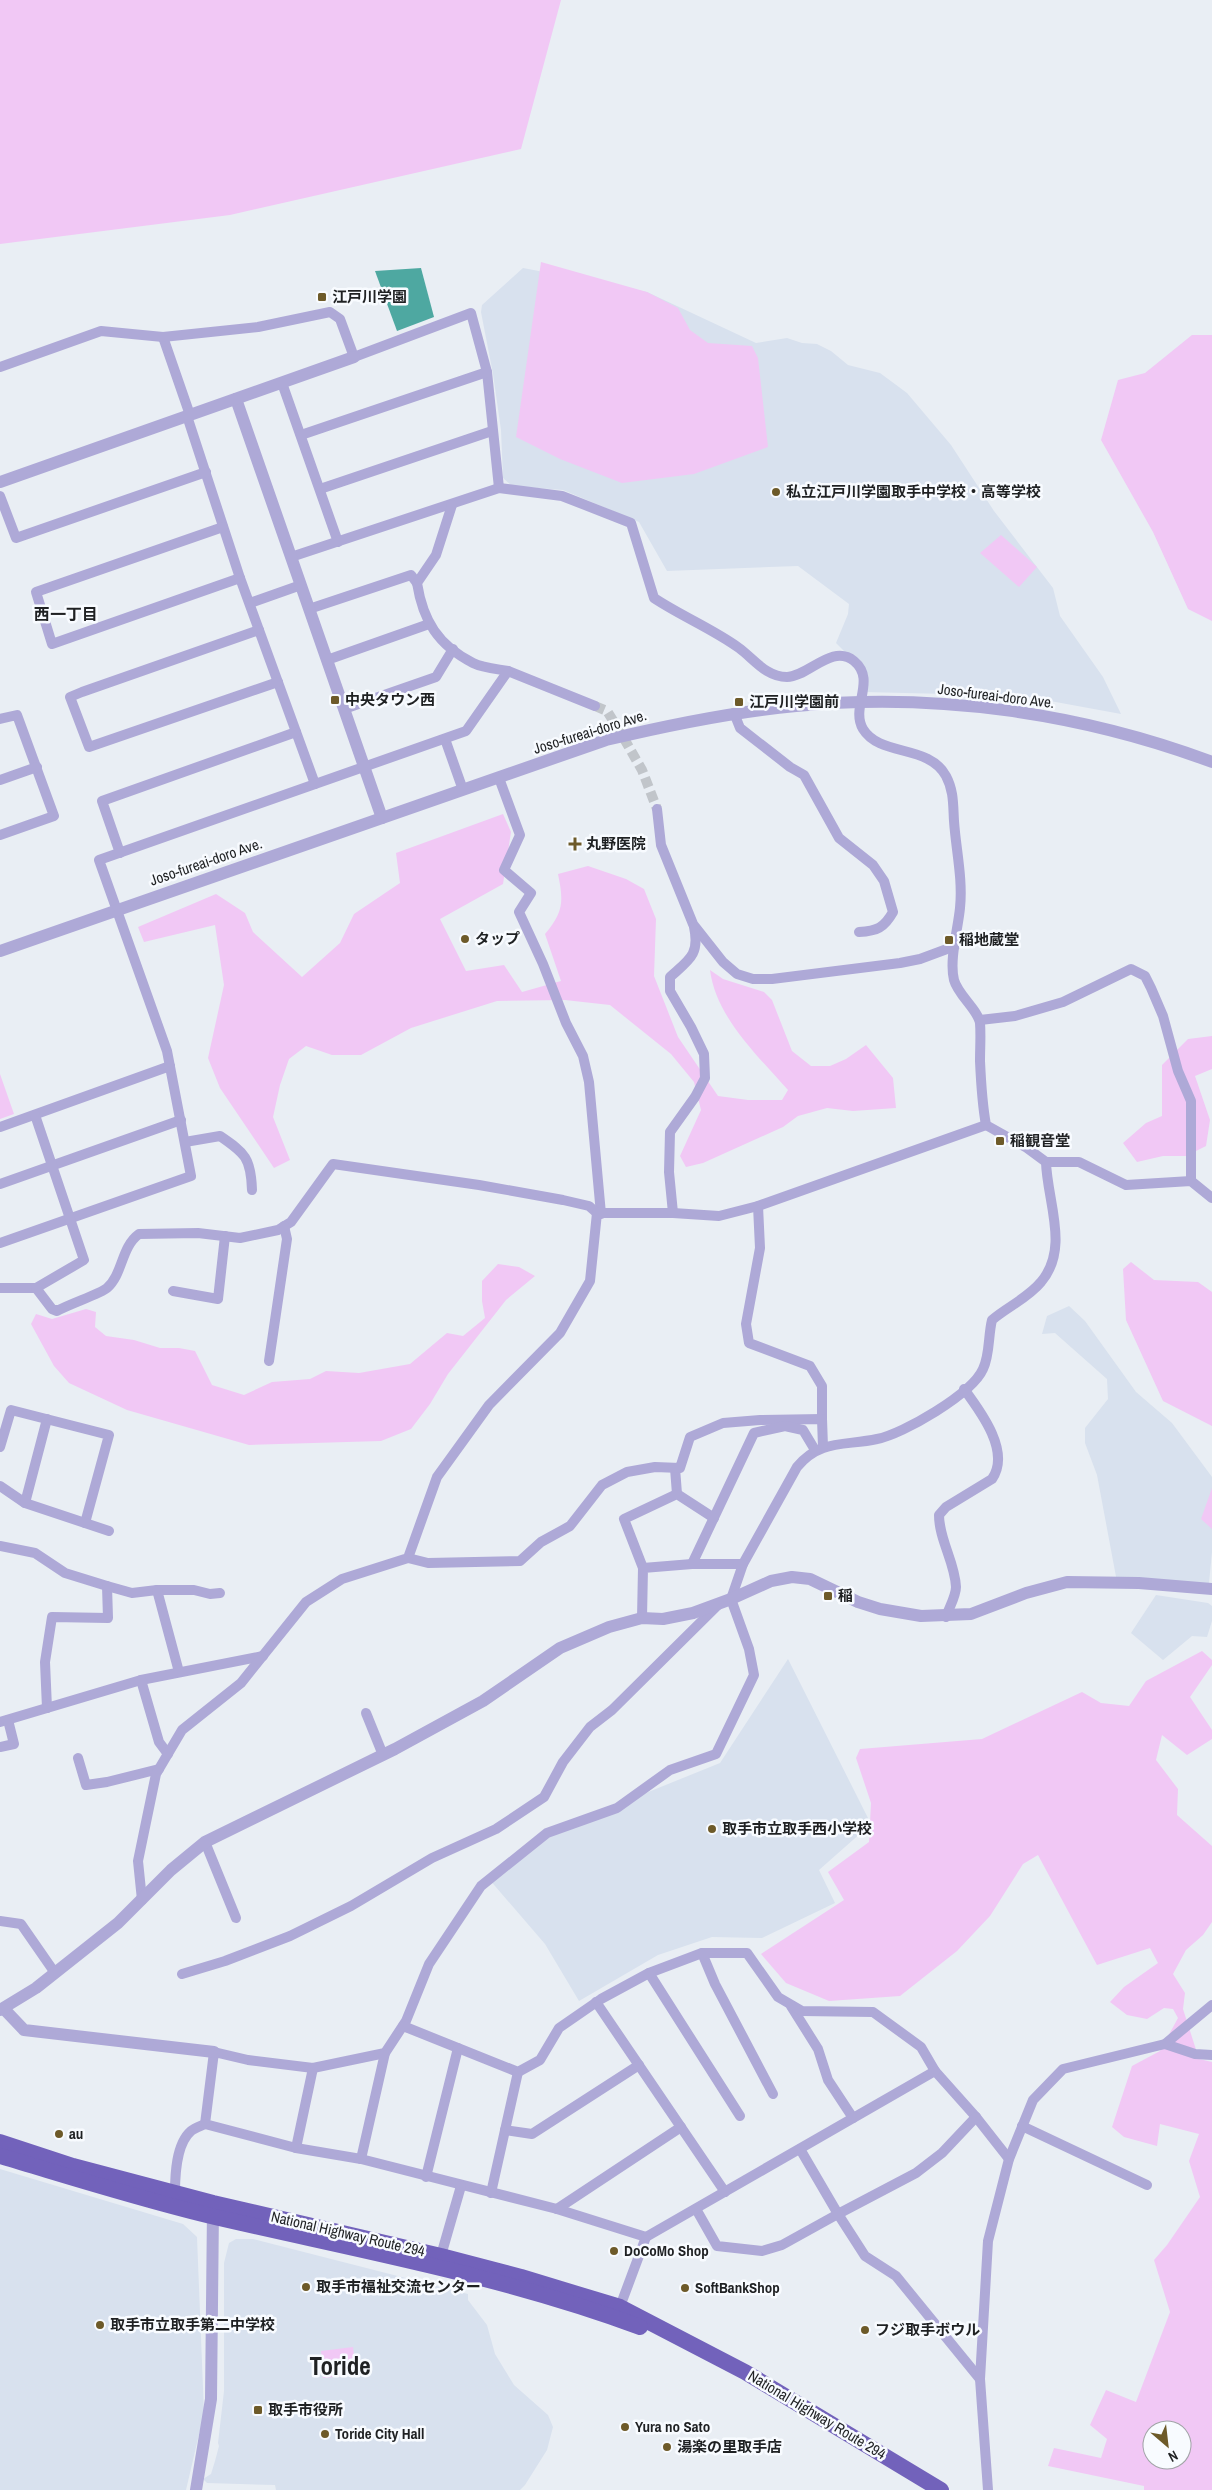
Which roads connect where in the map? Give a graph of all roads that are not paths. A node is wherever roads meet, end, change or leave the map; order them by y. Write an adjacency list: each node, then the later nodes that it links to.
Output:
1 (163, 337): 2 (street); 3 (street); 7 (street)
2 (354, 357): 4 (street); 5 (street)
3 (0, 367)
4 (486, 372): 8 (street); 9 (street)
5 (282, 382): 6 (street); 9 (street)
6 (236, 399): 7 (street); 18 (street)
7 (189, 416): 10 (street); 11 (street)
8 (492, 431): 12 (street); 13 (street)
9 (301, 435): 13 (street)
10 (206, 472): 14 (street); 16 (street)
11 (0, 482)
12 (499, 488): 15 (street); 30 (street)
13 (320, 489): 17 (street)
14 (0, 496)
15 (452, 505): 17 (street); 20 (street)
16 (224, 527): 19 (street); 19 (street)
17 (338, 542): 18 (street)
18 (291, 557): 21 (street)
19 (240, 578): 22 (street)
20 (417, 583): 23 (street); 24 (street)
21 (301, 585): 22 (street); 23 (street)
22 (250, 603): 25 (street)
23 (309, 609): 27 (street)
24 (429, 624): 26 (street); 27 (street)
25 (259, 630): 29 (street); 29 (street)
26 (453, 649): 28 (street); 32 (street)
27 (327, 660): 32 (street)
28 (508, 671): 31 (street); 36 (street)
29 (278, 682): 35 (street)
30 (860, 703): 33 (street, Joso-fureai-doro Ave.); 37 (street, Joso-fureai-doro Ave.); 51 (street)
31 (596, 706)
32 (344, 709): 38 (street)
33 (734, 713): 40 (street, Joso-fureai-doro Ave.); 50 (street)
34 (0, 719): 39 (street)
35 (296, 732): 42 (street); 47 (street)
36 (445, 739): 38 (street); 43 (street)
37 (1212, 762)
38 (364, 766): 42 (street); 45 (street)
39 (37, 767): 41 (street); 46 (street)
40 (499, 778): 43 (street, Joso-fureai-doro Ave.); 68 (street)
41 (0, 780)
42 (315, 784): 47 (street)
43 (464, 790): 45 (street, Joso-fureai-doro Ave.)
44 (657, 809): 49 (street)
45 (382, 818): 48 (street, Joso-fureai-doro Ave.)
46 (0, 835)
47 (120, 853): 48 (street)
48 (117, 910): 52 (street, Joso-fureai-doro Ave.); 54 (street)
49 (693, 924): 51 (street); 67 (street)
50 (859, 932)
51 (955, 946): 53 (street)
52 (0, 951)
53 (980, 1020): 57 (street); 62 (street)
54 (170, 1066): 55 (street); 56 (street)
55 (35, 1115): 58 (street); 61 (street)
56 (182, 1120): 59 (street); 61 (street)
57 (986, 1125): 60 (street); 66 (street)
58 (0, 1128)
59 (185, 1142): 64 (street); 69 (street)
60 (1046, 1162): 62 (street); 77 (street)
61 (52, 1166): 63 (street); 69 (street)
62 (1191, 1181): 65 (street)
63 (0, 1184)
64 (252, 1190)
65 (1212, 1198)
66 (758, 1206): 67 (street); 79 (street)
67 (673, 1213): 68 (street)
68 (599, 1214): 70 (street); 90 (street)
69 (70, 1218): 72 (street); 74 (street)
70 (284, 1226): 71 (street); 76 (street)
71 (225, 1236): 74 (street); 75 (street)
72 (0, 1242)
73 (0, 1288): 74 (street)
74 (36, 1288)
75 (173, 1291)
76 (269, 1361)
77 (964, 1389): 81 (street); 99 (street)
78 (47, 1419): 80 (street); 85 (street); 87 (street)
79 (822, 1419): 81 (street); 82 (street)
80 (0, 1447)
81 (819, 1449): 86 (street); 92 (street)
82 (676, 1468): 84 (street); 90 (street)
83 (0, 1486): 85 (street)
84 (677, 1494): 86 (street); 93 (street)
85 (25, 1503): 87 (street)
86 (714, 1518): 91 (street)
87 (85, 1523): 88 (street)
88 (109, 1531)
89 (0, 1546): 94 (street)
90 (408, 1558): 101 (street)
91 (692, 1564): 92 (street); 93 (street)
92 (743, 1564): 98 (street)
93 (643, 1568): 100 (street)
94 (107, 1586): 96 (street); 104 (street)
95 (1212, 1589): 99 (street)
96 (157, 1590): 97 (street); 102 (street)
97 (220, 1593)
98 (726, 1601): 99 (street); 100 (street); 119 (street); 124 (street)
99 (946, 1616)
100 (642, 1618): 109 (street)
101 (263, 1656): 102 (street); 108 (street)
102 (179, 1672): 103 (street)
103 (141, 1680): 104 (street); 108 (street)
104 (48, 1708): 106 (street)
105 (366, 1712): 109 (street)
106 (4, 1721): 107 (street)
107 (0, 1748)
108 (168, 1754): 111 (street)
109 (383, 1755): 112 (street)
110 (78, 1758): 111 (street)
111 (159, 1769): 113 (street)
112 (204, 1842): 113 (street); 114 (street)
113 (142, 1900): 117 (street)
114 (236, 1918)
115 (0, 1921): 117 (street)
116 (702, 1954): 118 (street); 121 (street); 134 (street)
117 (55, 1973): 123 (street)
118 (648, 1973): 120 (street); 135 (street)
119 (182, 1974)
120 (596, 2002): 130 (street); 133 (street)
121 (790, 2004): 132 (street); 137 (street)
122 (1212, 2005): 125 (street)
123 (2, 2010): 127 (street)
124 (403, 2026): 126 (street); 128 (street)
125 (1165, 2044): 129 (street); 139 (street)
126 (458, 2048): 133 (street); 148 (street)
127 (214, 2052): 131 (street); 138 (street)
128 (385, 2053): 131 (street); 146 (street)
129 (1212, 2055)
130 (639, 2065): 140 (street); 141 (street)
131 (313, 2068): 143 (street)
132 (934, 2071): 136 (street); 137 (street)
133 (518, 2072): 141 (street)
134 (773, 2094)
135 (740, 2116)
136 (976, 2117): 147 (street); 157 (street)
137 (853, 2118): 144 (street)
138 (205, 2124): 143 (street); 153 (street)
139 (1022, 2126): 147 (street); 149 (street)
140 (681, 2127): 152 (street); 155 (street)
141 (505, 2130): 151 (street)
142 (0, 2142): 153 (highway, National Highway Route 294)
143 (296, 2148): 146 (street)
144 (800, 2149): 152 (street); 157 (street)
145 (0, 2156): 154 (highway, National Highway Route 294)
146 (361, 2159): 148 (street)
147 (1009, 2160): 161 (street)
148 (426, 2177): 150 (street)
149 (1146, 2185)
150 (460, 2186): 151 (street); 159 (street)
151 (490, 2192): 155 (street)
152 (725, 2192): 156 (street)
153 (175, 2193): 154 (highway, National Highway Route 294)
154 (213, 2209): 159 (highway, National Highway Route 294); 162 (street)
155 (558, 2209): 158 (street)
156 (696, 2209): 157 (street); 158 (street)
157 (838, 2214): 161 (street)
158 (646, 2237): 160 (street)
159 (440, 2262): 160 (highway, National Highway Route 294)
160 (618, 2313): 163 (highway, National Highway Route 294)
161 (980, 2378): 164 (street)
162 (196, 2490)
163 (941, 2490)
164 (988, 2490)

